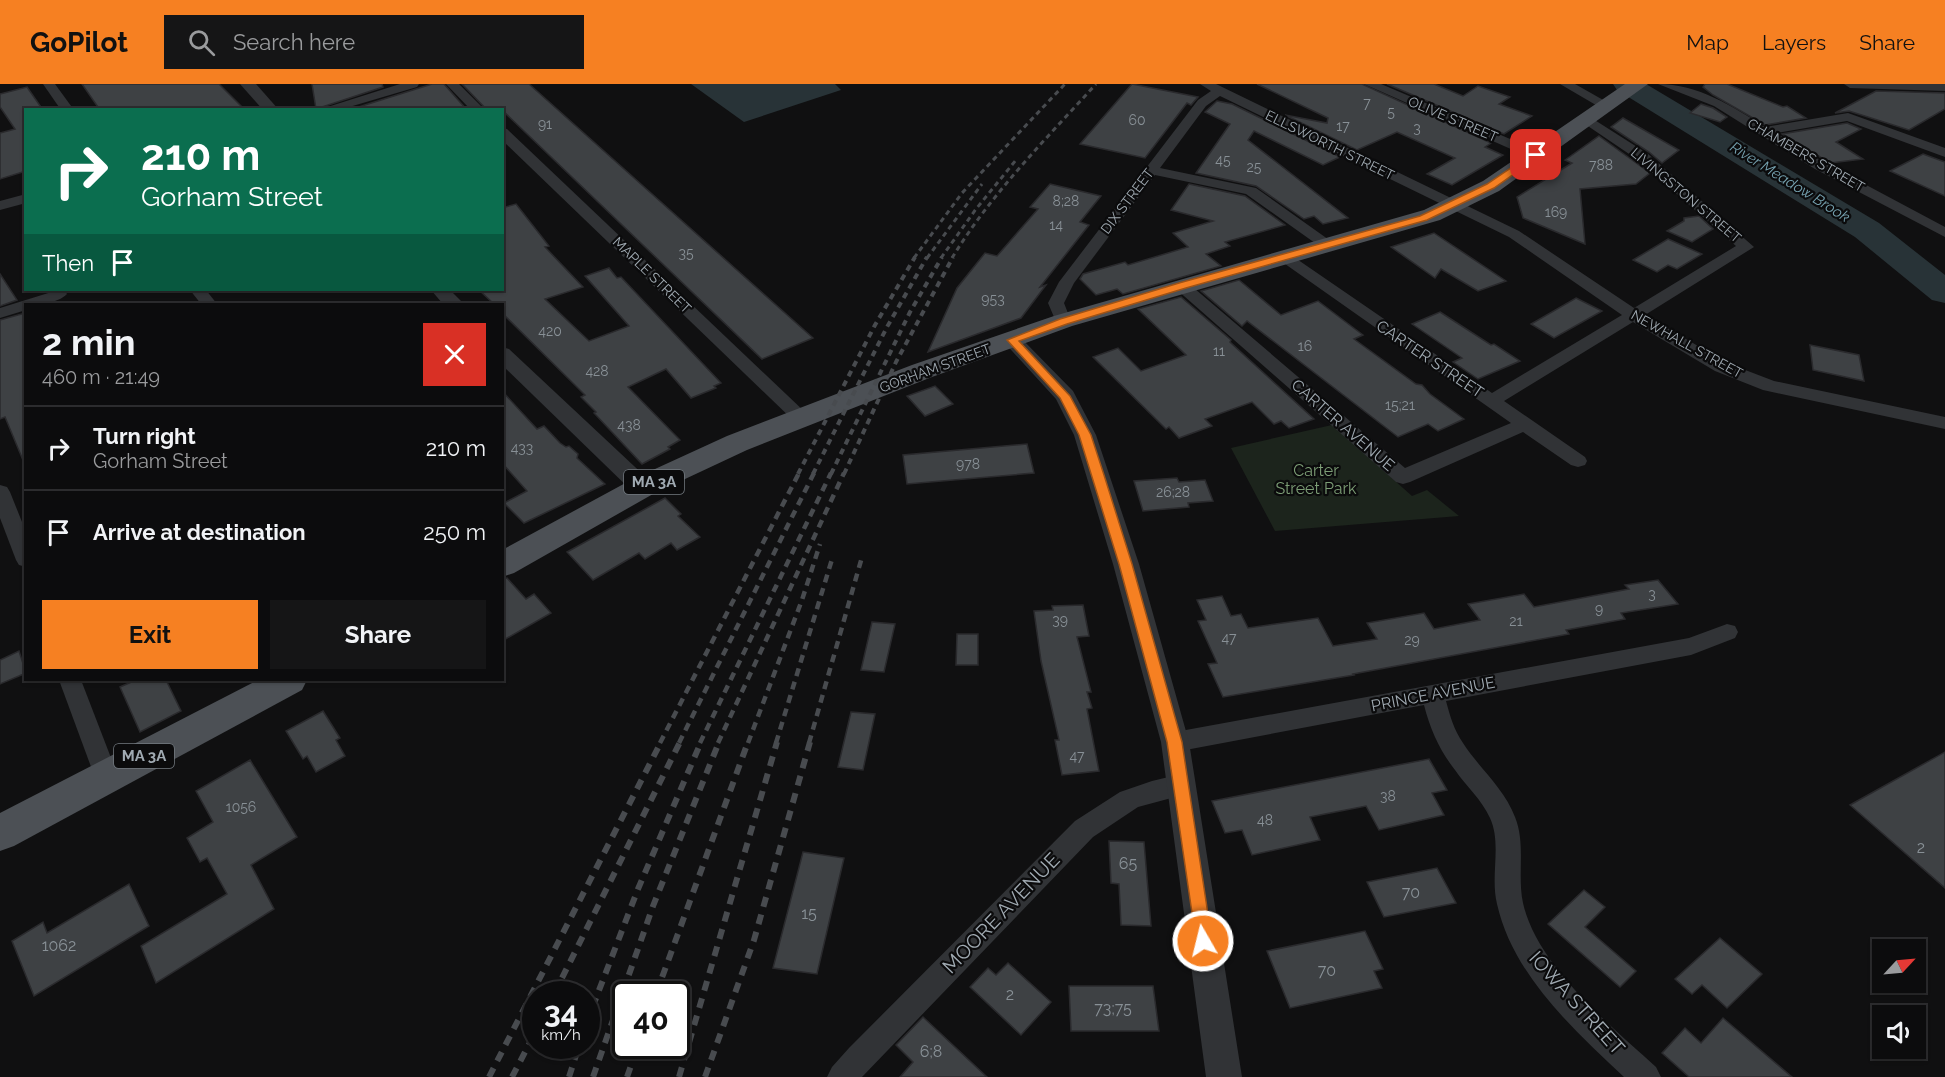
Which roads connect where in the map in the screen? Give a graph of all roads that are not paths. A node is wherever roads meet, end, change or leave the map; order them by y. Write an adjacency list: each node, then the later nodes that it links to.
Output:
1 (49, 84): 13 (street)
2 (248, 84): 14 (street)
3 (413, 84): 15 (street)
4 (452, 84): 16 (street)
5 (1206, 84): 11 (street, ELLSWORTH STREET)
6 (1370, 84): 21 (street, OLIVE STREET)
7 (1566, 84): 12 (street)
8 (1665, 84): 18 (street, CHAMBERS STREET)
9 (1850, 84): 10 (street)
10 (1945, 87)
11 (1220, 91): 22 (street, DIX STREET); 24 (street, ELLSWORTH STREET)
12 (1622, 94): 17 (main road, GORHAM STREET / MA 3A)
13 (67, 108)
14 (270, 108)
15 (331, 108)
16 (477, 108)
17 (1585, 120): 21 (main road, GORHAM STREET / MA 3A); 36 (street, LIVINGSTON STREET)
18 (1763, 131): 20 (street); 26 (street, CHAMBERS STREET)
19 (504, 134): 41 (street, MAPLE STREET)
20 (1945, 153)
21 (1536, 155): 24 (main road, GORHAM STREET / MA 3A)
22 (1151, 170): 27 (street); 37 (street, DIX STREET)
23 (24, 199): 25 (street)
24 (1454, 205): 27 (main road, GORHAM STREET / MA 3A); 36 (street, NEWHALL STREET)
25 (0, 206)
26 (1945, 233)
27 (1327, 245): 28 (main road, GORHAM STREET / MA 3A)
28 (1282, 256): 29 (main road, GORHAM STREET / MA 3A); 40 (street, CARTER STREET)
29 (1182, 285): 37 (main road, GORHAM STREET / MA 3A); 43 (street, CARTER AVENUE)
30 (441, 291): 33 (street)
31 (59, 294): 32 (street)
32 (32, 303)
33 (453, 303)
34 (24, 306): 35 (street)
35 (0, 314)
36 (1635, 316): 40 (street, LIVINGSTON STREET); 42 (street, NEWHALL STREET)
37 (1064, 321): 38 (main road, GORHAM STREET / MA 3A)
38 (1012, 340): 41 (main road, GORHAM STREET / MA 3A); 53 (street)
39 (504, 354): 45 (street)
40 (1491, 401): 43 (street, CARTER STREET)
41 (801, 418): 45 (main road, GORHAM STREET / MA 3A)
42 (1945, 423)
43 (1524, 424): 44 (street, CARTER STREET)
44 (1578, 461)
45 (642, 488): 48 (main road, GORHAM STREET / MA 3A)
46 (0, 492): 47 (street)
47 (24, 555)
48 (504, 564)
49 (1727, 632): 52 (street, PRINCE AVENUE)
50 (70, 681): 54 (street)
51 (287, 681): 54 (main road, MA 3A)
52 (1432, 693): 53 (street, PRINCE AVENUE); 59 (street, IOWA STREET)
53 (1175, 742): 55 (street)
54 (106, 776): 56 (main road, MA 3A)
55 (1181, 784): 57 (street, MOORE AVENUE); 58 (street)
56 (0, 833)
57 (842, 1077)
58 (1224, 1077)
59 (1646, 1077)

